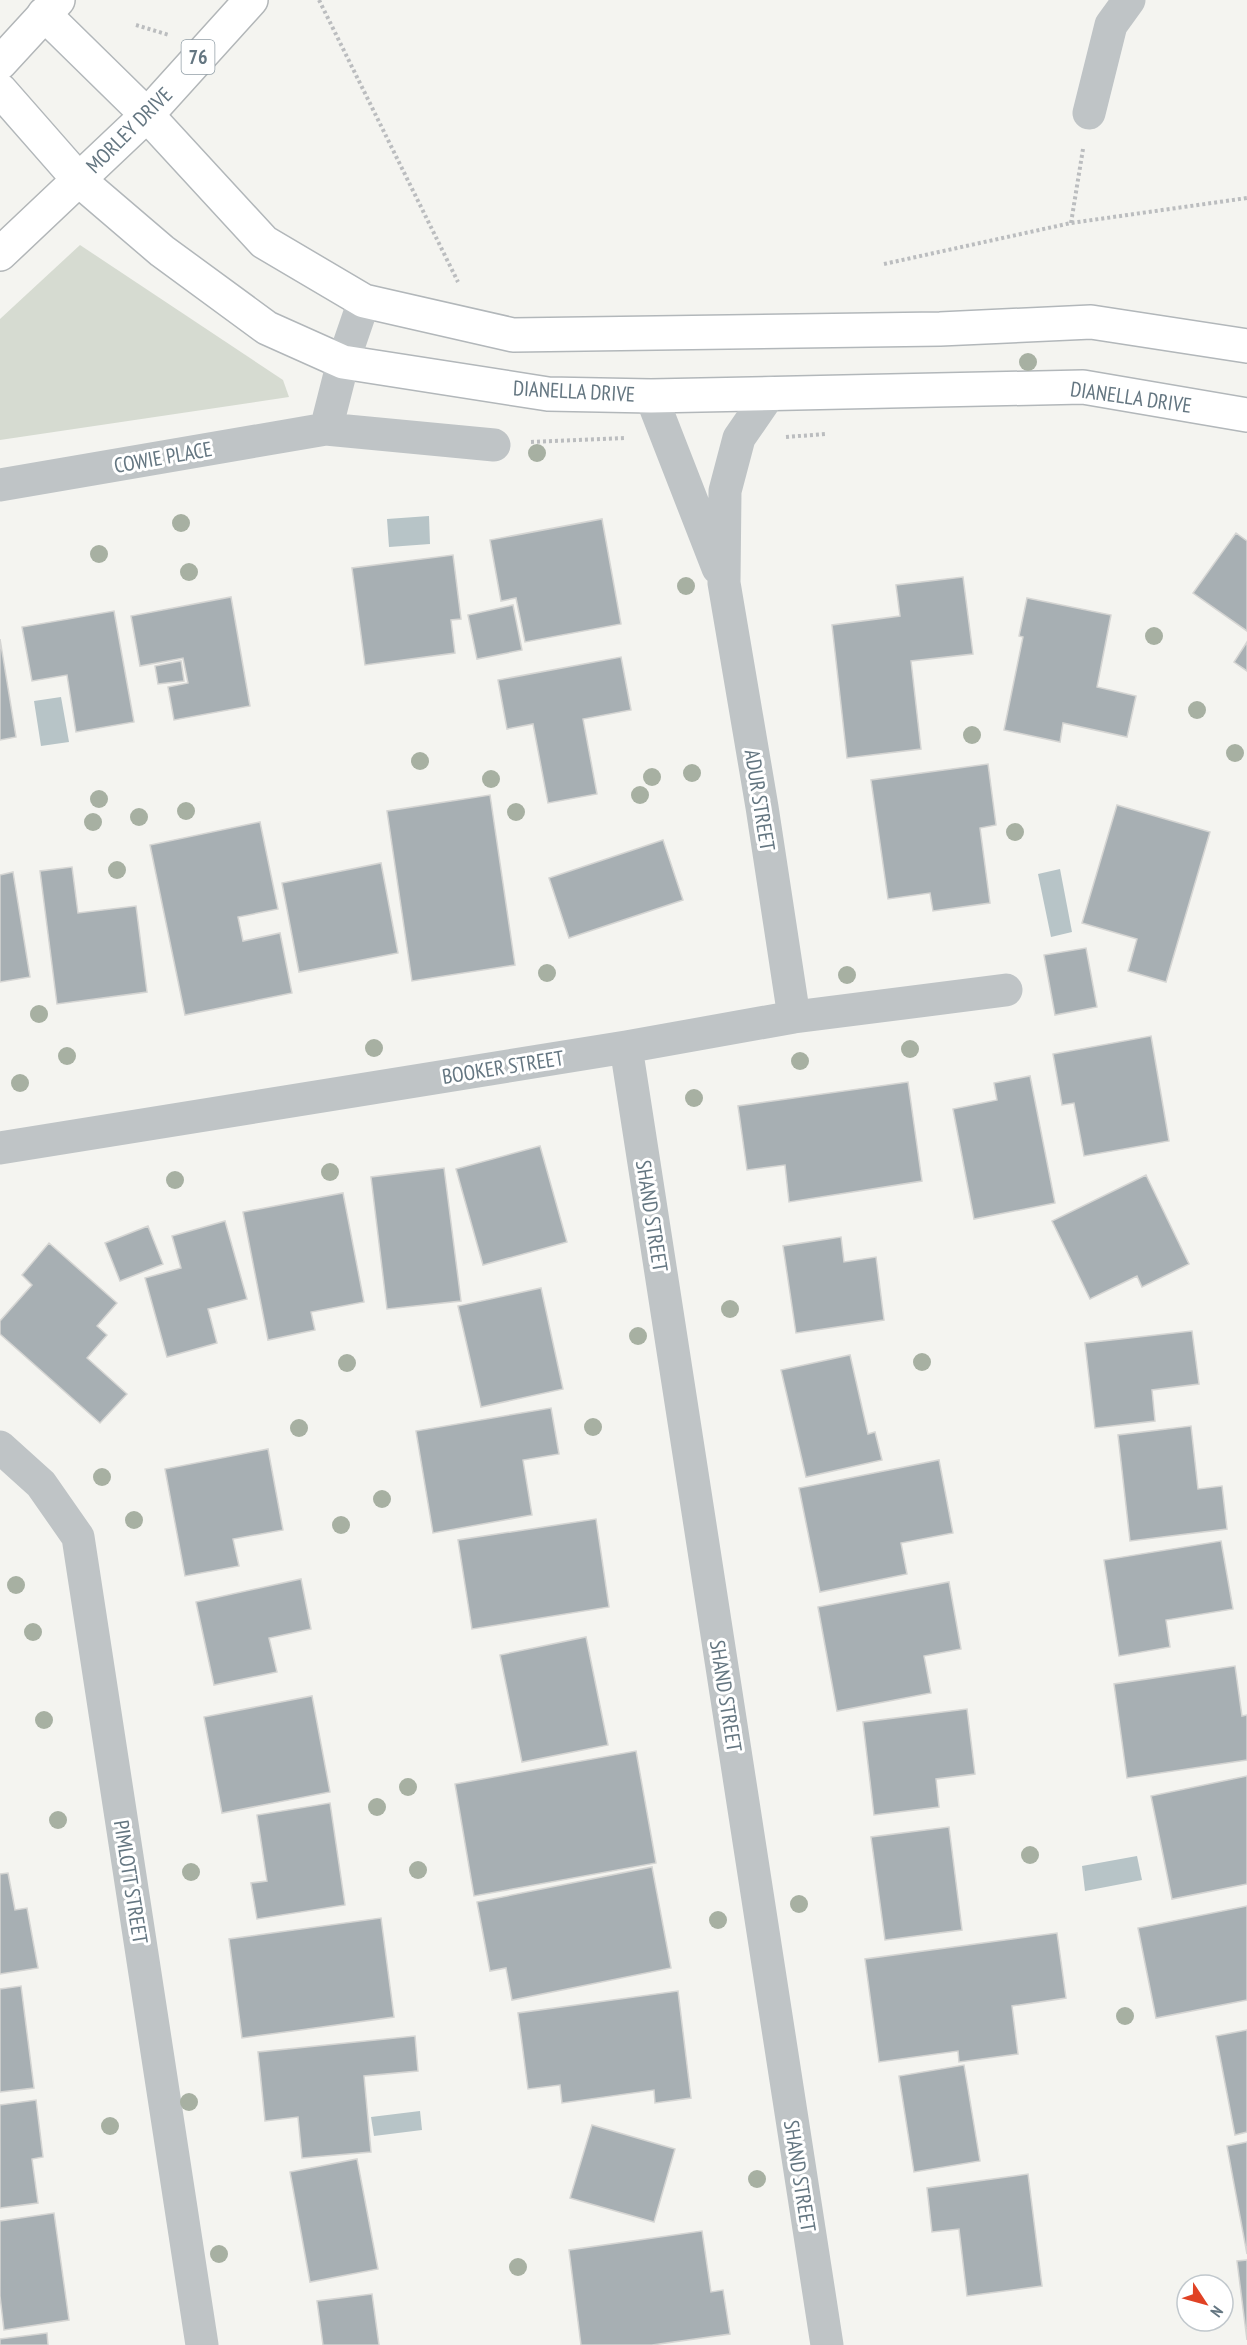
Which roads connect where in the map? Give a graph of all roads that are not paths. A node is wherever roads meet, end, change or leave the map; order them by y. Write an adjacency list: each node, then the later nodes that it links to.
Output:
1 (251, 0): 7 (main road, MORLEY DRIVE / 76)
2 (1129, 0): 6 (street)
3 (51, 7): 4 (main road); 7 (main road)
4 (0, 63)
5 (0, 90): 8 (main road, DIANELLA DRIVE)
6 (1089, 113)
7 (147, 115): 8 (main road, MORLEY DRIVE / 76); 10 (main road)
8 (79, 180): 9 (main road, MORLEY DRIVE / 76); 12 (main road, DIANELLA DRIVE)
9 (0, 254)
10 (364, 301): 11 (main road); 12 (street)
11 (1247, 346)
12 (343, 362): 14 (main road, DIANELLA DRIVE); 16 (street)
13 (770, 393): 14 (main road, DIANELLA DRIVE); 15 (main road, DIANELLA DRIVE); 19 (street, ADUR STREET)
14 (651, 396): 19 (street, ADUR STREET)
15 (1247, 415)
16 (326, 429): 17 (street, COWIE PLACE); 18 (street, COWIE PLACE)
17 (494, 445)
18 (0, 485)
19 (724, 583): 21 (street, ADUR STREET)
20 (1006, 990): 21 (street, BOOKER STREET)
21 (794, 1017): 22 (street, BOOKER STREET)
22 (626, 1047): 23 (street, BOOKER STREET); 26 (street, SHAND STREET)
23 (0, 1148)
24 (0, 1447): 25 (street, PIMLOTT STREET)
25 (202, 2345)
26 (826, 2345)

